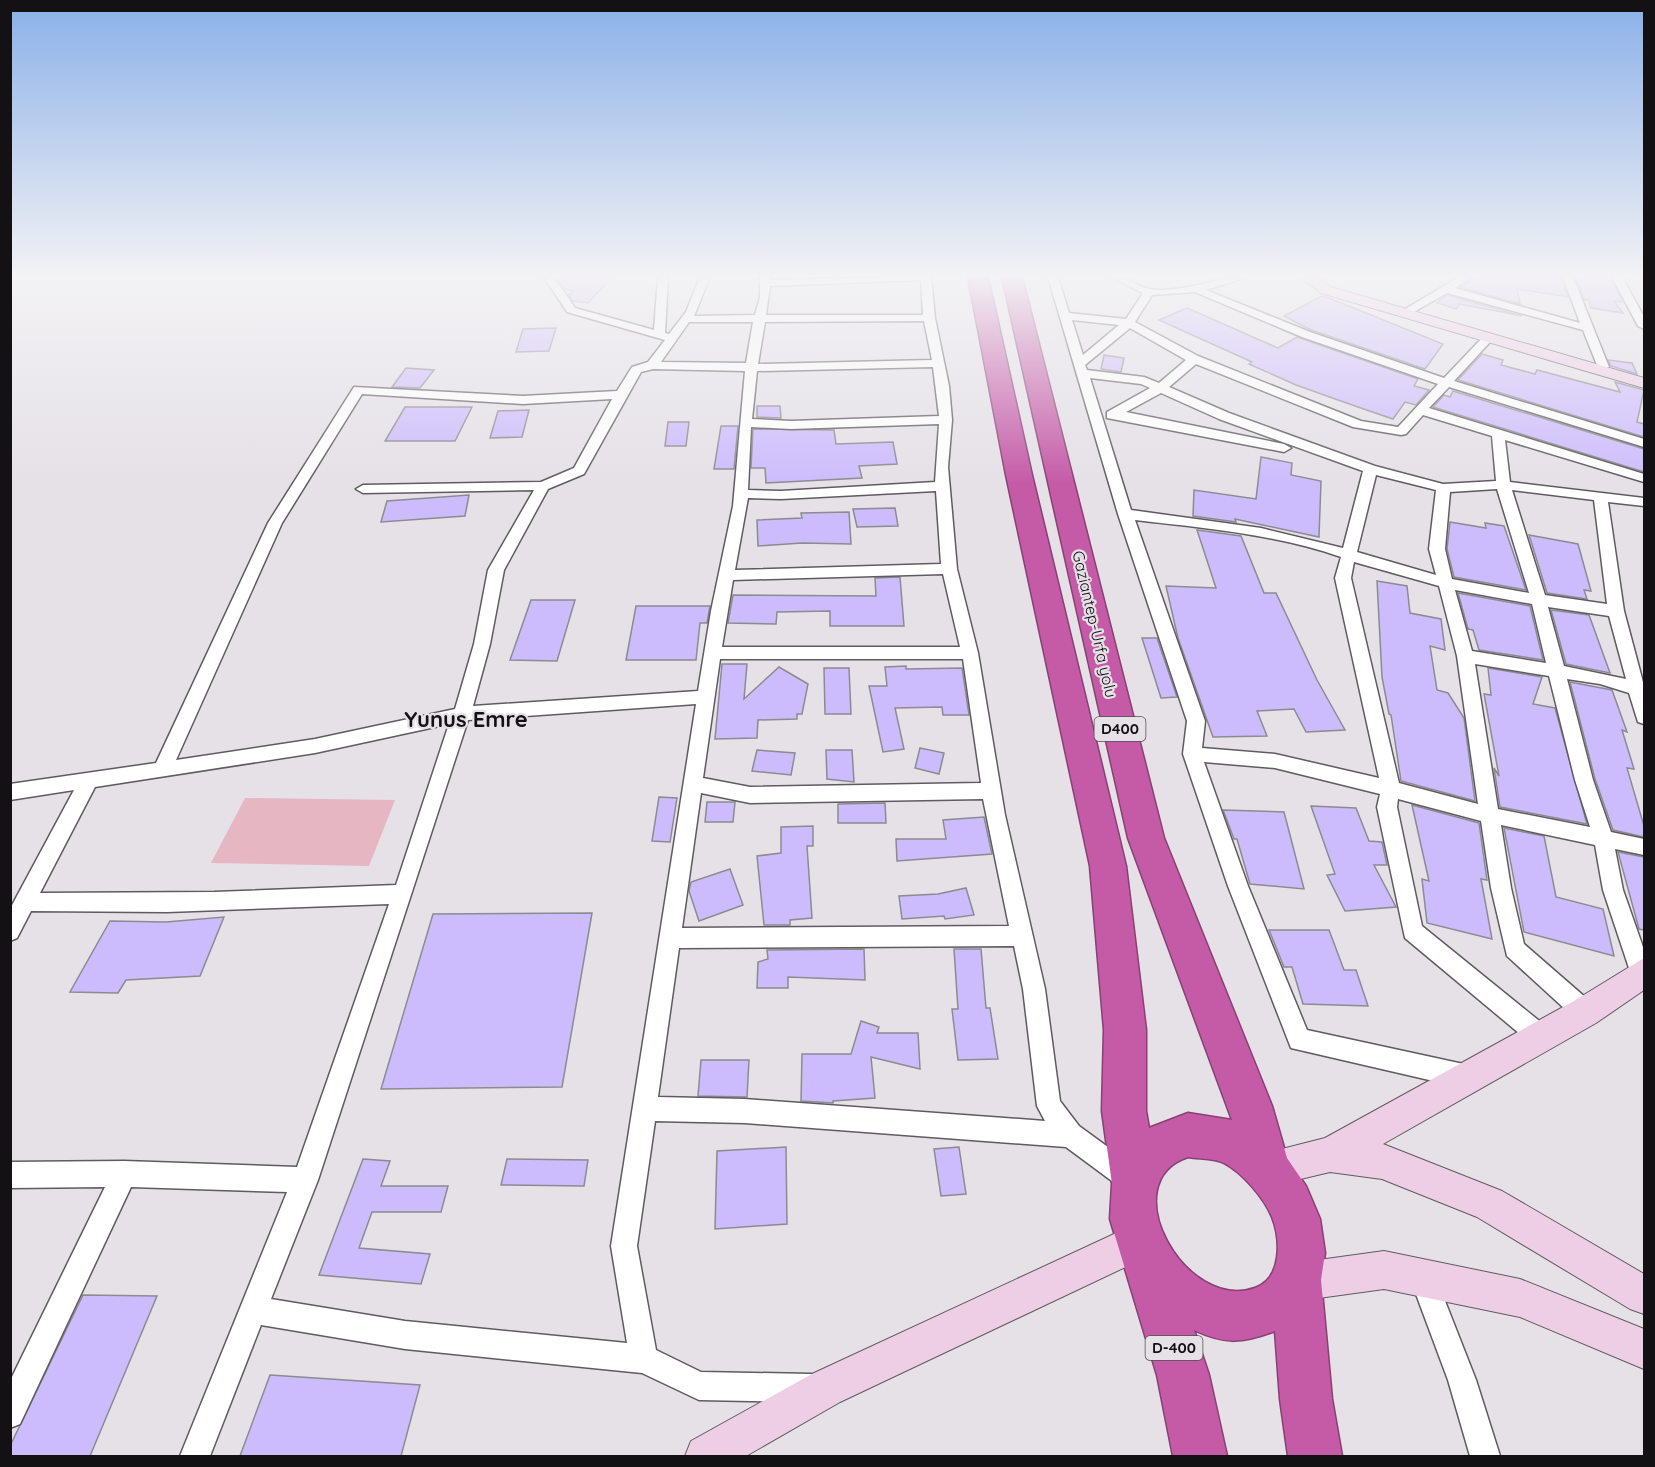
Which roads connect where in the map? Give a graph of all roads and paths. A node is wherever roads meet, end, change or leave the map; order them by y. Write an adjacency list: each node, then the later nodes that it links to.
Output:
1 (661, 345): 16 (street)
2 (756, 345): 18 (street)
3 (934, 345): 15 (street)
4 (992, 345): 84 (highway, D400)
5 (1028, 345): 80 (highway, Gaziantep-Urfa yolu / D400)
6 (1074, 345): 19 (street)
7 (1106, 345): 19 (street)
8 (1170, 345): 14 (street)
9 (1331, 345): 21 (street)
10 (1481, 345): 21 (street)
11 (1510, 345): 22 (street)
12 (1528, 345): 17 (street)
13 (1594, 345): 17 (street)
14 (1194, 359): 23 (street); 25 (street)
15 (938, 363): 18 (street); 28 (street)
16 (652, 365): 18 (street); 24 (street)
17 (1603, 367): 20 (street)
18 (752, 368): 29 (street)
19 (1081, 368): 23 (street); 27 (street)
20 (1644, 378)
21 (1445, 383): 25 (street); 31 (street)
22 (1644, 383)
23 (1162, 387): 26 (street); 32 (street)
24 (621, 394): 36 (street); 59 (street)
25 (1421, 410): 30 (street)
26 (1116, 414): 27 (street); 32 (street)
27 (1096, 418): 43 (street)
28 (946, 420): 29 (street); 37 (street)
29 (745, 423): 40 (street)
30 (1498, 434): 34 (street); 35 (street)
31 (1644, 443)
32 (1345, 460): 33 (street)
33 (1370, 469): 38 (street); 44 (street)
34 (1644, 478)
35 (1503, 485): 38 (street); 41 (street); 48 (street)
36 (543, 486): 39 (street); 56 (street)
37 (941, 486): 40 (street); 45 (street)
38 (1443, 488): 47 (street)
39 (363, 489)
40 (741, 494): 46 (street)
41 (1600, 495): 42 (street); 49 (street)
42 (1644, 502)
43 (1125, 514): 44 (street); 58 (street)
44 (1347, 555): 47 (street); 62 (street)
45 (949, 569): 46 (street); 51 (street)
46 (726, 575): 50 (street)
47 (1445, 583): 48 (street); 52 (street)
48 (1539, 601): 49 (street); 53 (street)
49 (1616, 611): 54 (street)
50 (713, 653): 51 (street); 55 (street)
51 (970, 653): 63 (street)
52 (1465, 656): 53 (street); 65 (street)
53 (1557, 670): 54 (street); 66 (street)
54 (1636, 689): 57 (street)
55 (706, 698): 56 (street); 61 (street)
56 (462, 714): 59 (street); 68 (street)
57 (1644, 717)
58 (1192, 754): 62 (street); 76 (street)
59 (162, 769): 60 (street)
60 (90, 780): 64 (street); 69 (street)
61 (693, 783): 63 (street); 72 (street)
62 (1392, 789): 65 (street); 75 (street)
63 (992, 791): 71 (street)
64 (10, 792)
65 (1490, 815): 66 (street); 74 (street)
66 (1603, 837): 67 (street); 73 (street)
67 (1644, 847)
68 (403, 894): 69 (street); 83 (street)
69 (25, 902): 70 (street)
70 (10, 931)
71 (1022, 936): 72 (street); 78 (street)
72 (670, 938): 77 (street)
73 (1643, 973): 74 (street)
74 (1585, 1012): 75 (street)
75 (1540, 1036): 76 (street)
76 (1468, 1077): 79 (street)
77 (644, 1109): 78 (street); 91 (street)
78 (1070, 1135): 84 (street)
79 (1330, 1154): 80 (street); 88 (street)
80 (1267, 1169): 84 (highway); 87 (highway)
81 (124, 1174): 82 (street); 83 (street); 93 (street)
82 (10, 1175)
83 (305, 1180): 89 (street)
84 (1135, 1183): 85 (highway)
85 (1140, 1241): 87 (highway); 92 (street); 96 (highway, D-400)
86 (1423, 1278): 87 (street); 90 (street); 98 (street)
87 (1297, 1282): 97 (highway)
88 (1644, 1295)
89 (252, 1310): 91 (street); 94 (street)
90 (1644, 1349)
91 (644, 1359): 92 (street)
92 (825, 1388): 95 (street)
93 (10, 1414)
94 (195, 1456)
95 (706, 1456)
96 (1200, 1456)
97 (1315, 1456)
98 (1485, 1456)

